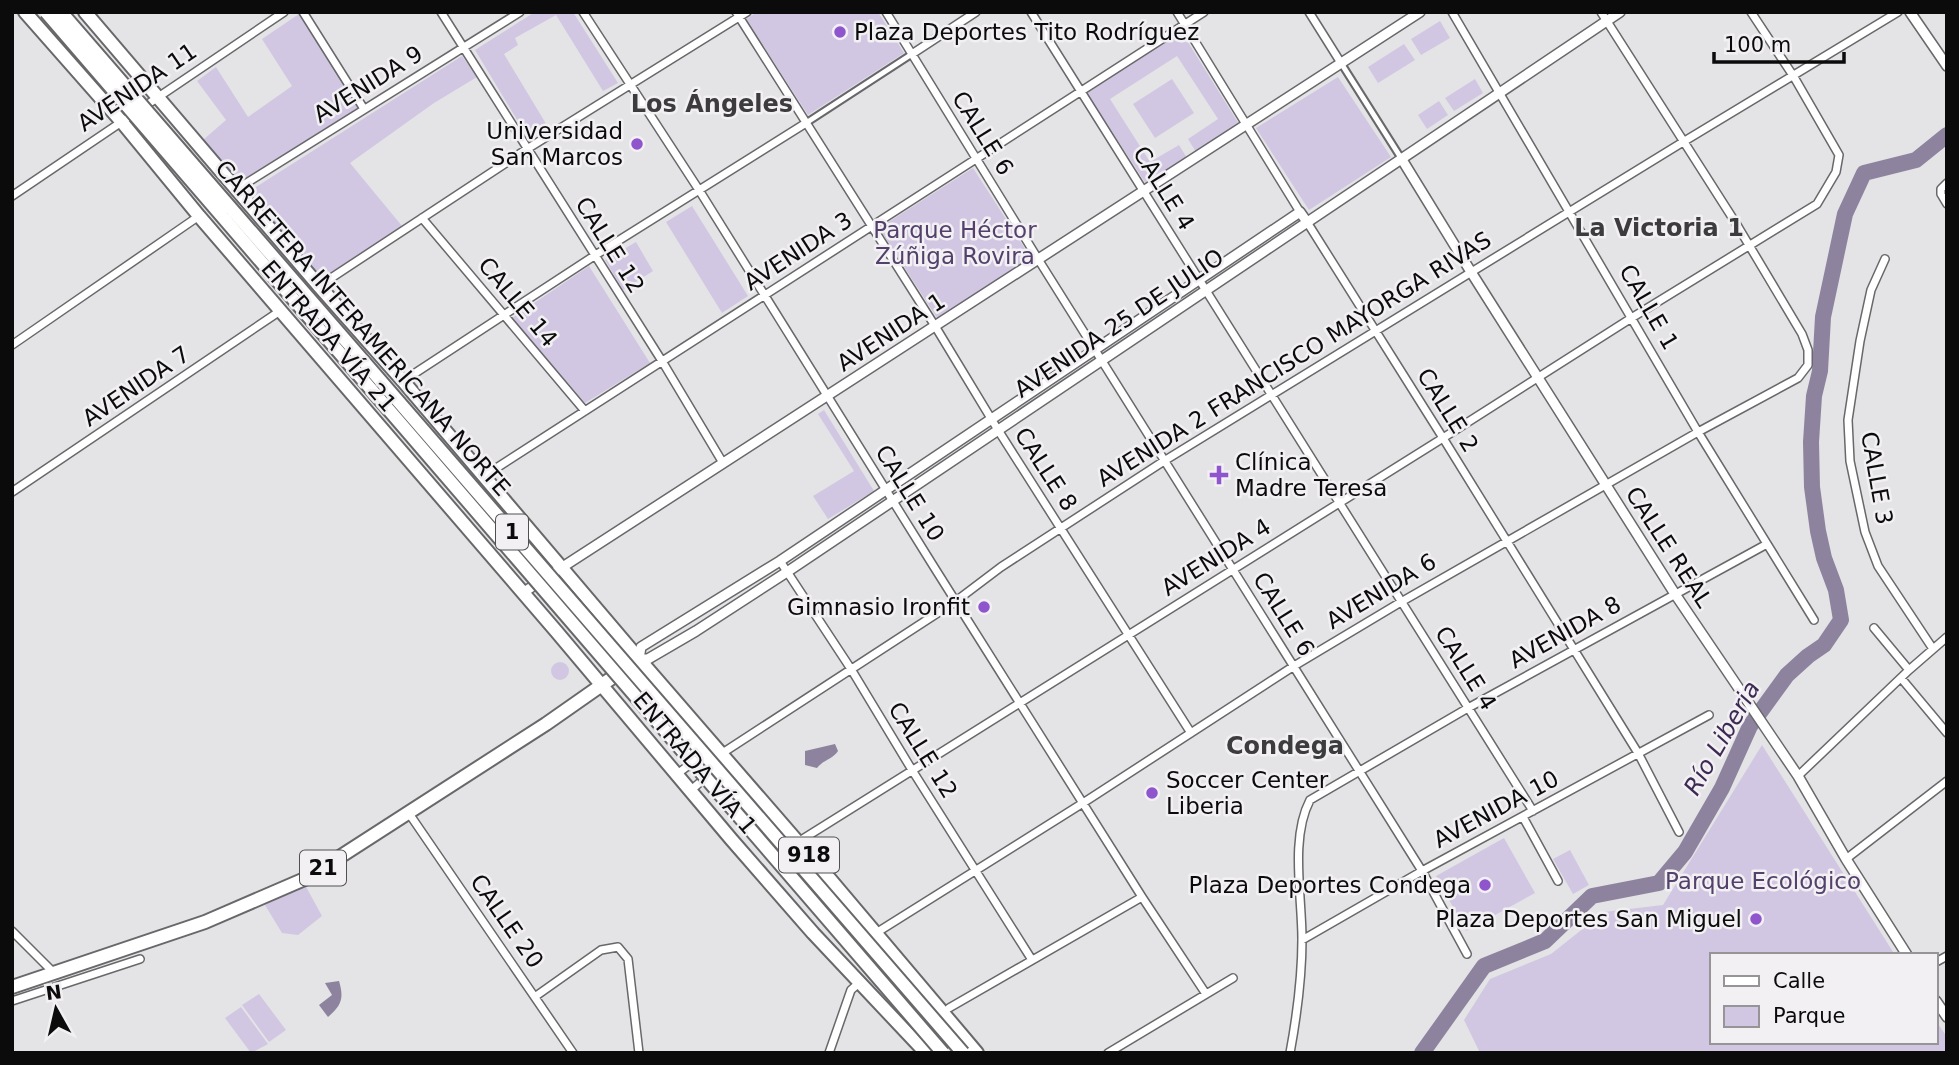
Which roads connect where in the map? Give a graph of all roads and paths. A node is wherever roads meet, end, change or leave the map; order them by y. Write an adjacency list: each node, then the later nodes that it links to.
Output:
1 (25, 12): 36 (main road, ENTRADA VÍA 21)
2 (46, 12): 156 (main road, CARRETERA INTERAMERICANA NORTE / 1, bridge)
3 (61, 12): 157 (main road, CARRETERA INTERAMERICANA NORTE / 1, bridge)
4 (85, 12): 34 (main road, ENTRADA VÍA 1)
5 (284, 12): 34 (street, AVENIDA 11)
6 (303, 12): 35 (street)
7 (441, 12): 26 (street, CALLE 12)
8 (520, 12): 26 (street, AVENIDA 9)
9 (583, 12): 31 (street, CALLE 10)
10 (747, 12): 23 (street)
11 (886, 12): 27 (street, CALLE 6)
12 (976, 12): 27 (street)
13 (1031, 12): 32 (street, CALLE 4)
14 (1177, 12): 25 (street, CALLE 2)
15 (1204, 12): 25 (street, AVENIDA 3)
16 (1310, 12): 28 (street)
17 (1420, 12): 28 (street, AVENIDA 1)
18 (1452, 12): 33 (street, CALLE 1)
19 (1620, 12): 24 (street, AVENIDA 25 DE JULIO)
20 (1751, 12): 30 (street)
21 (1898, 12): 30 (street, AVENIDA 2 FRANCISCO MAYORGA RIVAS)
22 (1910, 12): 29 (street)
23 (738, 15): 31 (street); 37 (street, CALLE 8)
24 (1603, 17): 33 (street, AVENIDA 25 DE JULIO); 39 (street)
25 (1184, 25): 32 (street, AVENIDA 3); 38 (street, CALLE 2)
26 (464, 49): 35 (street, AVENIDA 9); 40 (street, CALLE 12)
27 (912, 54): 37 (street); 42 (street, CALLE 6)
28 (1341, 63): 38 (street, AVENIDA 1); 41 (street)
29 (1947, 65)
30 (1794, 77): 39 (street, AVENIDA 2 FRANCISCO MAYORGA RIVAS); 55 (street, AVENIDA 4)
31 (629, 85): 40 (street); 45 (street, CALLE 10)
32 (1080, 92): 42 (street, AVENIDA 3); 46 (street, CALLE 4)
33 (1500, 92): 41 (street, AVENIDA 25 DE JULIO); 49 (street, CALLE 1)
34 (158, 96): 36 (street, AVENIDA 11); 44 (main road, ENTRADA VÍA 1)
35 (364, 109): 44 (street, AVENIDA 9)
36 (121, 121): 47 (street, AVENIDA 11); 51 (main road, ENTRADA VÍA 21)
37 (806, 123): 45 (street); 54 (street, CALLE 8)
38 (1246, 125): 46 (street, AVENIDA 1); 50 (street, CALLE 2)
39 (1682, 142): 49 (street, AVENIDA 2 FRANCISCO MAYORGA RIVAS); 55 (street)
40 (527, 149): 52 (street); 56 (street, CALLE 12)
41 (1401, 158): 53 (street, AVENIDA 25 DE JULIO); 59 (street, CALLE REAL)
42 (976, 159): 54 (street, AVENIDA 3); 58 (street, CALLE 6)
43 (1944, 186): 48 (street)
44 (237, 189): 61 (main road, ENTRADA VÍA 1)
45 (699, 190): 56 (street); 63 (street, CALLE 10)
46 (1143, 191): 58 (street, AVENIDA 1); 60 (street, CALLE 4)
47 (12, 196)
48 (1947, 204)
49 (1570, 211): 59 (street, AVENIDA 2 FRANCISCO MAYORGA RIVAS); 66 (street, CALLE 1)
50 (1300, 212): 53 (street, CALLE 2); 60 (street, AVENIDA 25 DE JULIO)
51 (199, 216): 64 (main road, ENTRADA VÍA 21); 69 (street)
52 (422, 218): 61 (street); 65 (street, CALLE 14)
53 (1307, 222): 62 (street, AVENIDA 25 DE JULIO); 68 (street, CALLE 2)
54 (872, 226): 63 (street, AVENIDA 3); 67 (street, CALLE 8)
55 (1750, 246): 66 (street, AVENIDA 4); 80 (street, AVENIDA 6)
56 (594, 256): 65 (street); 72 (street, CALLE 12)
57 (1885, 258): 106 (street, CALLE 3)
58 (1038, 260): 67 (street, AVENIDA 1); 70 (street, CALLE 6)
59 (1471, 272): 68 (street, AVENIDA 2 FRANCISCO MAYORGA RIVAS); 73 (street, CALLE REAL)
60 (1199, 279): 62 (street, CALLE 4); 70 (street, AVENIDA 25 DE JULIO)
61 (318, 286): 74 (main road, ENTRADA VÍA 1)
62 (1206, 289): 71 (street, AVENIDA 25 DE JULIO); 75 (street, CALLE 4)
63 (764, 296): 72 (street, AVENIDA 3); 76 (street, CALLE 10)
64 (280, 312): 87 (street, AVENIDA 7); 97 (main road, ENTRADA VÍA 21)
65 (504, 316): 74 (street); 77 (street, CALLE 14)
66 (1633, 317): 73 (street, AVENIDA 4); 80 (street, CALLE 1)
67 (935, 326): 76 (street, AVENIDA 1); 78 (street, CALLE 8)
68 (1376, 331): 75 (street, AVENIDA 2 FRANCISCO MAYORGA RIVAS); 81 (street, CALLE 2)
69 (12, 345)
70 (1095, 349): 71 (street, CALLE 6); 78 (street, AVENIDA 25 DE JULIO)
71 (1101, 360): 79 (street, AVENIDA 25 DE JULIO); 82 (street, CALLE 6)
72 (662, 361): 77 (street, AVENIDA 3); 83 (street, CALLE 12)
73 (1537, 377): 81 (street, AVENIDA 4); 85 (street, CALLE REAL)
74 (403, 381): 84 (main road, ENTRADA VÍA 1)
75 (1270, 395): 82 (street, AVENIDA 2 FRANCISCO MAYORGA RIVAS); 89 (street, CALLE 4)
76 (827, 396): 83 (street, AVENIDA 1); 86 (street, CALLE 10)
77 (585, 411): 84 (street, AVENIDA 3)
78 (991, 419): 79 (street, CALLE 8); 86 (street, AVENIDA 25 DE JULIO)
79 (998, 430): 88 (street, AVENIDA 25 DE JULIO); 90 (street, CALLE 8)
80 (1698, 432): 85 (street, AVENIDA 6); 92 (street, CALLE 1)
81 (1443, 438): 89 (street, AVENIDA 4); 91 (street, CALLE 2)
82 (1164, 461): 90 (street, AVENIDA 2 FRANCISCO MAYORGA RIVAS); 95 (street, CALLE 6)
83 (723, 463): 94 (street, AVENIDA 1)
84 (484, 476): 94 (main road, ENTRADA VÍA 1)
85 (1606, 486): 91 (street, AVENIDA 6); 98 (street, CALLE REAL)
86 (886, 490): 88 (street, CALLE 10); 93 (street, AVENIDA 25 DE JULIO)
87 (12, 492)
88 (892, 501): 96 (street, AVENIDA 25 DE JULIO); 99 (street, CALLE 10)
89 (1339, 503): 95 (street, AVENIDA 4); 100 (street, CALLE 4)
90 (1061, 528): 99 (street, AVENIDA 2 FRANCISCO MAYORGA RIVAS); 103 (street, CALLE 8)
91 (1506, 540): 100 (street, AVENIDA 6); 105 (street, CALLE 2)
92 (1767, 544): 98 (street, AVENIDA 8); 101 (street, CALLE 1)
93 (780, 561): 96 (street, CALLE 12); 107 (street, AVENIDA 25 DE JULIO)
94 (561, 568): 97 (street, AVENIDA 1); 107 (main road, ENTRADA VÍA 1)
95 (1233, 570): 103 (street, AVENIDA 4); 108 (street, CALLE 6)
96 (787, 572): 107 (street, AVENIDA 25 DE JULIO); 109 (street, CALLE 12)
97 (524, 592): 112 (main road, ENTRADA VÍA 21)
98 (1675, 594): 105 (street, AVENIDA 8); 123 (street, CALLE REAL)
99 (956, 601): 109 (street, AVENIDA 2 FRANCISCO MAYORGA RIVAS); 113 (street, CALLE 10)
100 (1401, 601): 108 (street, AVENIDA 6); 114 (street, CALLE 4)
101 (1814, 620)
102 (1874, 628): 110 (street)
103 (1129, 635): 113 (street, AVENIDA 4); 116 (street, CALLE 8)
104 (1947, 637): 106 (street)
105 (1573, 649): 114 (street, AVENIDA 8); 118 (street, CALLE 2)
106 (1933, 649): 110 (street)
107 (639, 659): 112 (main road, AVENIDA 25 DE JULIO); 119 (main road, 918)
108 (1294, 666): 116 (street, AVENIDA 6); 120 (street, CALLE 6)
109 (850, 669): 119 (street, AVENIDA 2 FRANCISCO MAYORGA RIVAS); 121 (street, CALLE 12)
110 (1909, 670): 111 (street)
111 (1901, 678): 117 (street); 123 (street)
112 (602, 686): 122 (main road, ENTRADA VÍA 1); 128 (main road, 21)
113 (1021, 703): 121 (street, AVENIDA 4); 126 (street, CALLE 10)
114 (1468, 708): 120 (street, AVENIDA 8); 127 (street, CALLE 4)
115 (1709, 715): 118 (street, AVENIDA 10)
116 (1191, 733): 126 (street, AVENIDA 6)
117 (1947, 733)
118 (1637, 753): 127 (street, AVENIDA 10); 130 (street, CALLE 2)
119 (721, 754): 122 (street); 125 (street); 131 (main road, 918)
120 (1359, 770): 134 (street, CALLE 6); 139 (street, AVENIDA 8)
121 (912, 771): 131 (street, AVENIDA 4); 133 (street, CALLE 12)
122 (676, 775): 125 (main road, ENTRADA VÍA 1)
123 (1798, 776): 132 (street, CALLE REAL)
124 (1947, 781): 132 (street)
125 (690, 792): 146 (main road, ENTRADA VÍA 1)
126 (1083, 803): 133 (street, AVENIDA 6); 136 (street, CALLE 10)
127 (1533, 811): 129 (street, AVENIDA 10)
128 (408, 812): 144 (main road, 21); 149 (street, CALLE 20)
129 (1523, 817): 134 (street, AVENIDA 10); 135 (street)
130 (1679, 832)
131 (798, 842): 138 (main road, 918)
132 (1846, 859): 140 (street, CALLE REAL)
133 (976, 869): 138 (street, AVENIDA 6); 143 (street, CALLE 12)
134 (1422, 870): 139 (street, AVENIDA 10); 141 (street, CALLE 6)
135 (1558, 881)
136 (1142, 897): 143 (street); 148 (street, CALLE 10)
137 (12, 931): 144 (street)
138 (876, 933): 158 (main road, 918)
139 (1302, 940): 160 (street)
140 (1906, 953)
141 (1467, 954)
142 (140, 959): 150 (street)
143 (1032, 960): 151 (street)
144 (54, 974): 147 (main road, 21)
145 (1233, 978): 148 (street)
146 (859, 984): 154 (street); 155 (main road, ENTRADA VÍA 1)
147 (12, 987)
148 (1206, 994): 159 (street)
149 (536, 996): 152 (street, CALLE 20); 153 (street)
150 (12, 1001)
151 (949, 1008)
152 (573, 1053)
153 (639, 1053)
154 (829, 1053)
155 (926, 1053)
156 (943, 1053)
157 (963, 1053)
158 (977, 1053)
159 (1108, 1053)
160 (1290, 1053)

